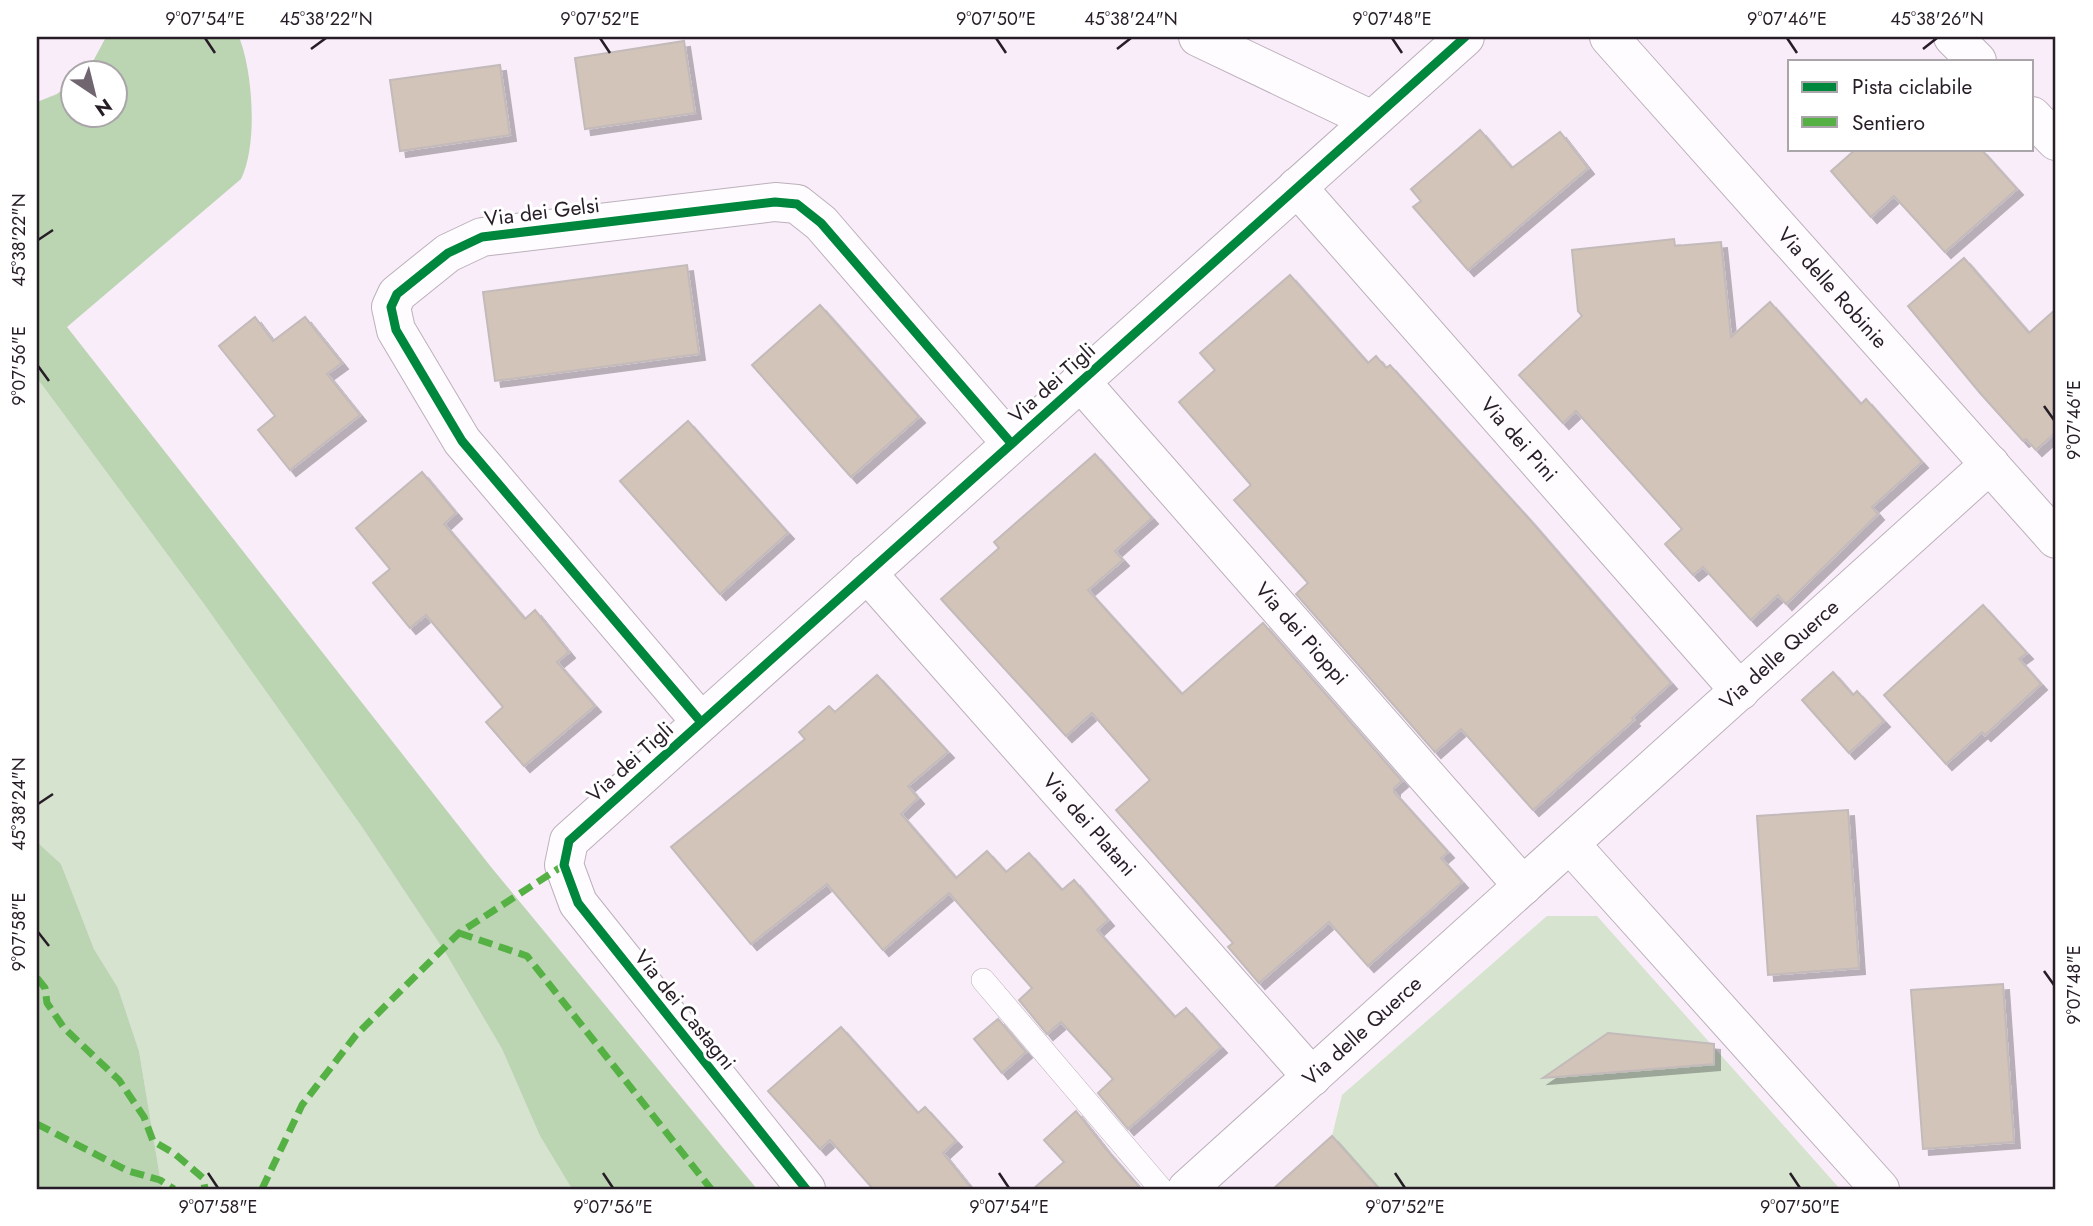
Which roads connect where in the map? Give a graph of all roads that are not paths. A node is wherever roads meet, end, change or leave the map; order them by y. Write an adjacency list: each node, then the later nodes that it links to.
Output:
1 (1198, 37): 7 (street)
2 (1465, 37): 7 (street, Via dei Tigli)
3 (1609, 37): 12 (street, Via delle Robinie)
4 (1953, 37): 5 (street)
5 (1976, 60)
6 (2034, 119): 8 (street)
7 (1372, 120): 9 (street, Via dei Tigli)
8 (2056, 141)
9 (1297, 187): 10 (street, Via dei Tigli); 15 (street, Via dei Pini)
10 (1080, 381): 11 (street, Via dei Tigli); 19 (street, Via dei Pioppi)
11 (1011, 443): 14 (street, Via dei Tigli); 16 (street, Via dei Gelsi)
12 (1990, 464): 13 (street, Via delle Robinie); 15 (street, Via delle Querce)
13 (2056, 539)
14 (867, 573): 16 (street, Via dei Tigli); 21 (street, Via dei Platani)
15 (1740, 691): 18 (street, Via delle Querce)
16 (701, 722): 17 (street, Via dei Tigli)
17 (569, 841): 22 (street, Via dei Castagni)
18 (1570, 844): 19 (street, Via delle Querce); 25 (street)
19 (1524, 886): 21 (street, Via delle Querce)
20 (983, 980): 23 (lane)
21 (1312, 1077): 24 (street, Via delle Querce)
22 (806, 1189)
23 (1161, 1189)
24 (1188, 1189)
25 (1880, 1189)

